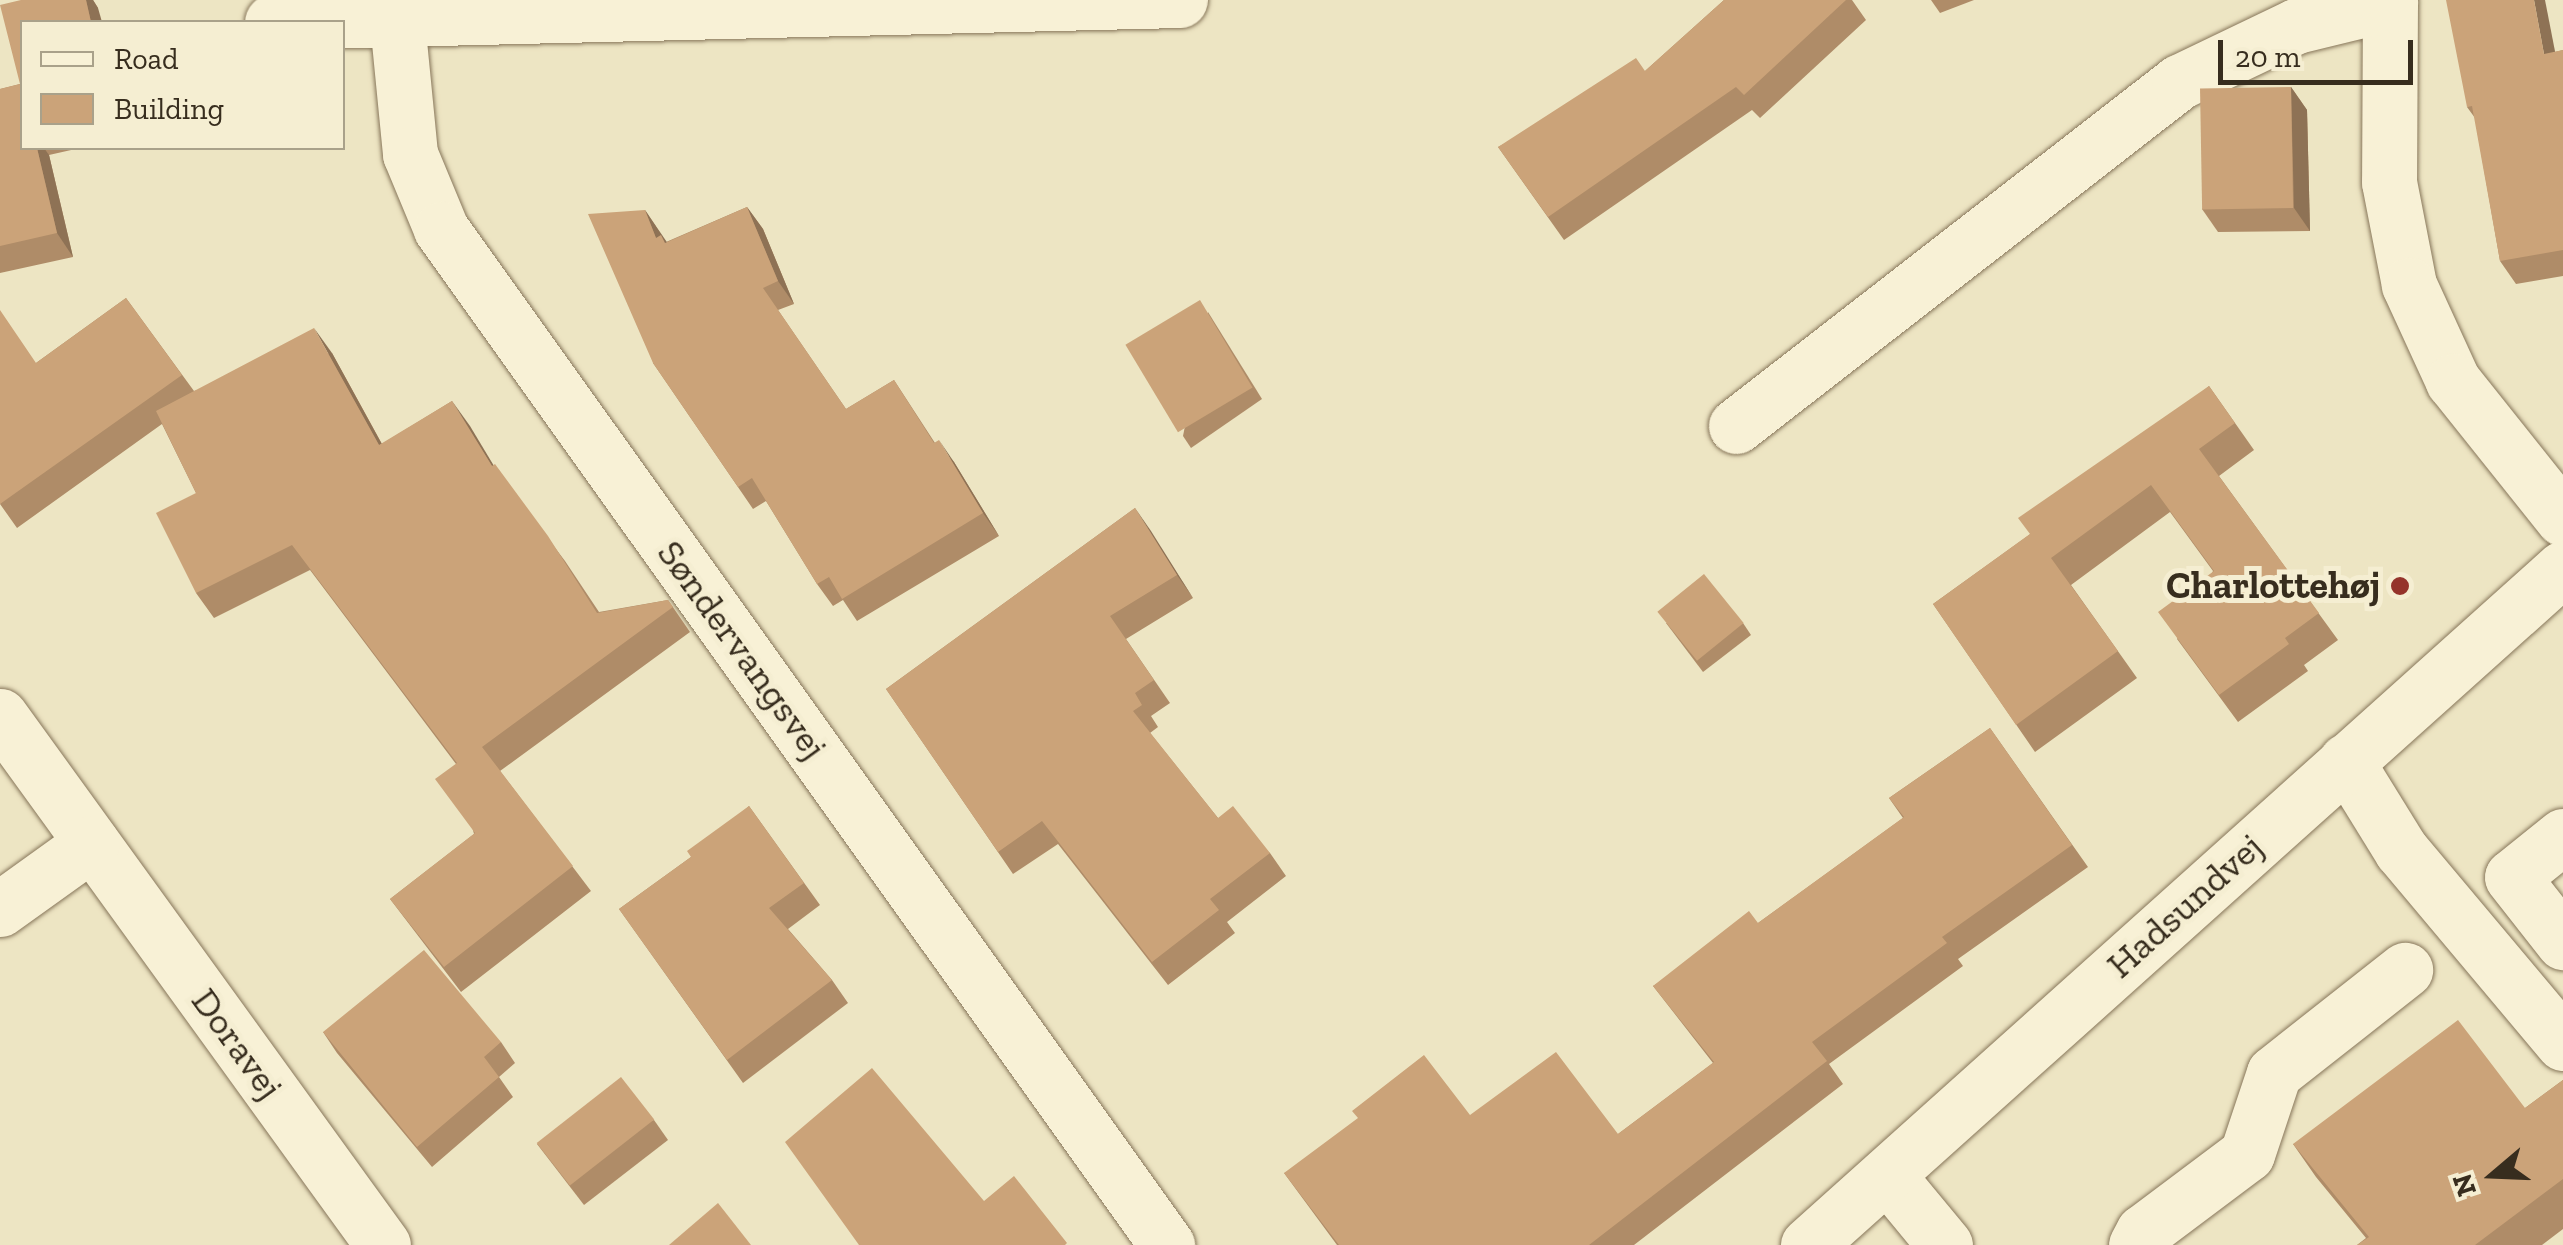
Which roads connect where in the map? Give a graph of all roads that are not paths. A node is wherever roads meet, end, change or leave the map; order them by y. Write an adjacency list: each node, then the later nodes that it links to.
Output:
1 (1180, 0): 4 (street)
2 (2390, 1): 5 (street); 6 (street)
3 (345, 21): 4 (street)
4 (397, 21): 18 (street, Søndervangsvej)
5 (1736, 426)
6 (2563, 520)
7 (2563, 568): 9 (street, Hadsundvej)
8 (0, 716): 11 (street, Doravej)
9 (2346, 761): 15 (street); 16 (street, Hadsundvej)
10 (2563, 836): 13 (street)
11 (92, 843): 12 (street); 17 (street, Doravej)
12 (0, 908)
13 (2563, 942)
14 (2405, 970): 21 (street)
15 (2563, 1043)
16 (1886, 1174): 19 (street, Hadsundvej); 20 (street)
17 (383, 1245)
18 (1167, 1245)
19 (1808, 1245)
20 (1945, 1245)
21 (2136, 1245)

